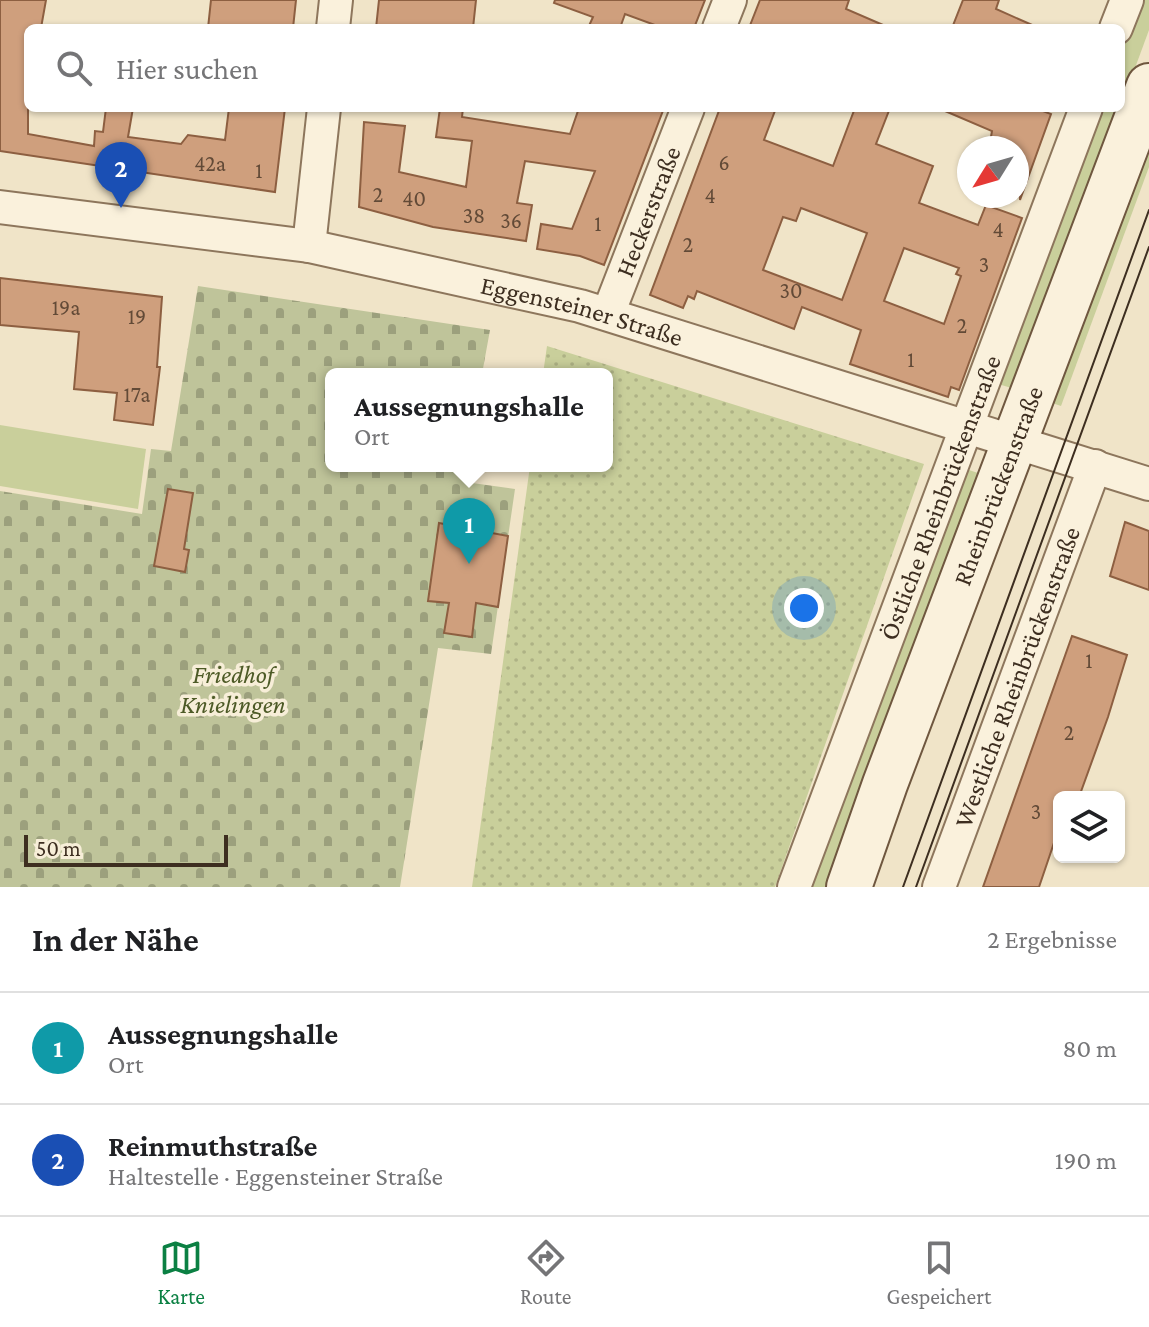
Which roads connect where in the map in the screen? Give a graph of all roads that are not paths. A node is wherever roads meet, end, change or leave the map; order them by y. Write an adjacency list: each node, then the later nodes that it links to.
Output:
1 (336, 0): 4 (street)
2 (730, 0): 5 (street)
3 (1127, 0): 6 (street)
4 (333, 24)
5 (721, 24)
6 (1118, 24)
7 (1149, 86): 15 (main road, Rheinbrückenstraße)
8 (324, 112): 12 (street)
9 (686, 112): 13 (street, Heckerstraße)
10 (1085, 112): 14 (street, Östliche Rheinbrückenstraße)
11 (0, 207): 12 (street, Eggensteiner Straße)
12 (309, 246): 13 (street, Eggensteiner Straße)
13 (608, 314): 14 (street, Eggensteiner Straße)
14 (968, 427): 15 (street, Eggensteiner Straße); 18 (street, Östliche Rheinbrückenstraße)
15 (1015, 442): 16 (street, Eggensteiner Straße); 19 (main road, Rheinbrückenstraße)
16 (1095, 466): 17 (street, Eggensteiner Straße); 20 (street, Westliche Rheinbrückenstraße)
17 (1149, 484)
18 (794, 887)
19 (849, 887)
20 (939, 887)

